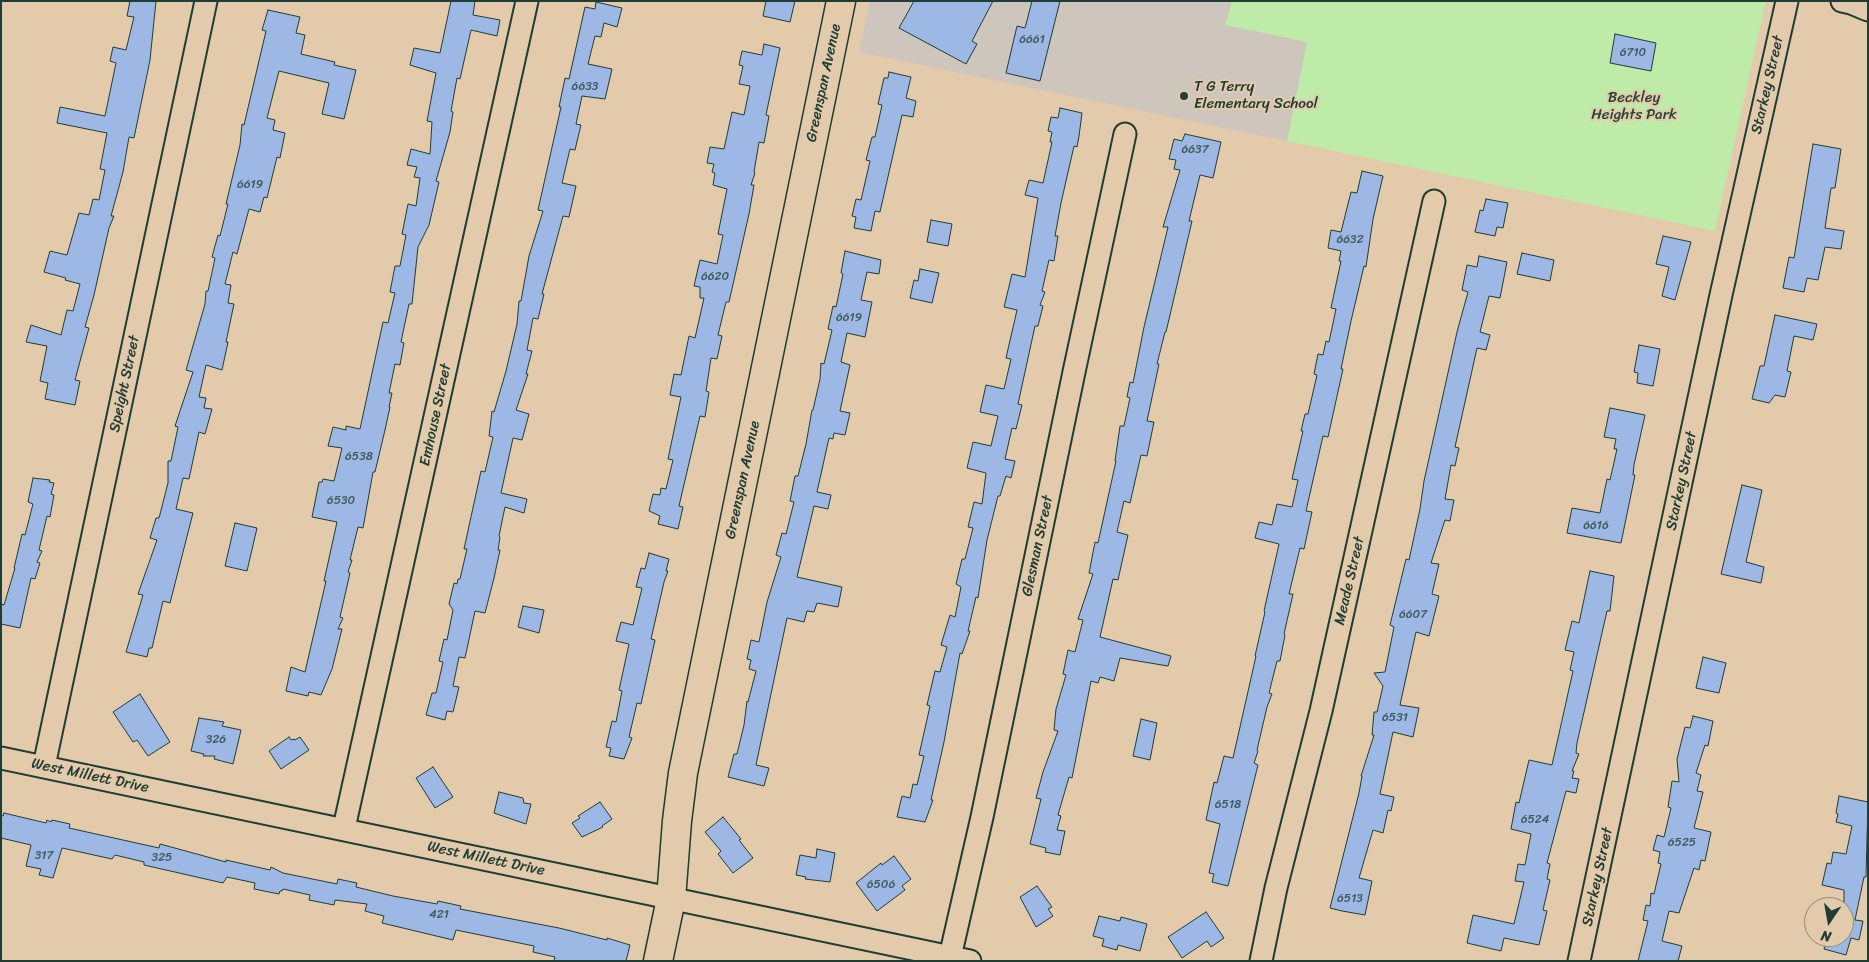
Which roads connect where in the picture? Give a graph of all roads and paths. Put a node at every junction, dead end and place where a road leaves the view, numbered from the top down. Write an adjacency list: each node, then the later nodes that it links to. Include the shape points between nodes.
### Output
1 (206, 1): 10 (street, Speight Street)
2 (527, 1): 11 (street, Emhouse Street)
3 (841, 1): 12 (street, Greenspan Avenue, via 683,773)
4 (1787, 1): 16 (street, Starkey Street)
5 (1842, 1): 6 (street)
6 (1868, 10)
7 (1125, 134): 13 (street, Glesman Street, via 982,817)
8 (1434, 201): 15 (street, Meade Street, via 1321,711)
9 (1, 758): 10 (street, West Millett Drive)
10 (44, 766): 11 (street, West Millett Drive)
11 (344, 828): 12 (street, West Millett Drive)
12 (670, 899): 13 (street, West Millett Drive); 14 (street, Greenspan Avenue)
13 (960, 959)
14 (658, 961)
15 (1261, 961)
16 (1579, 961)

